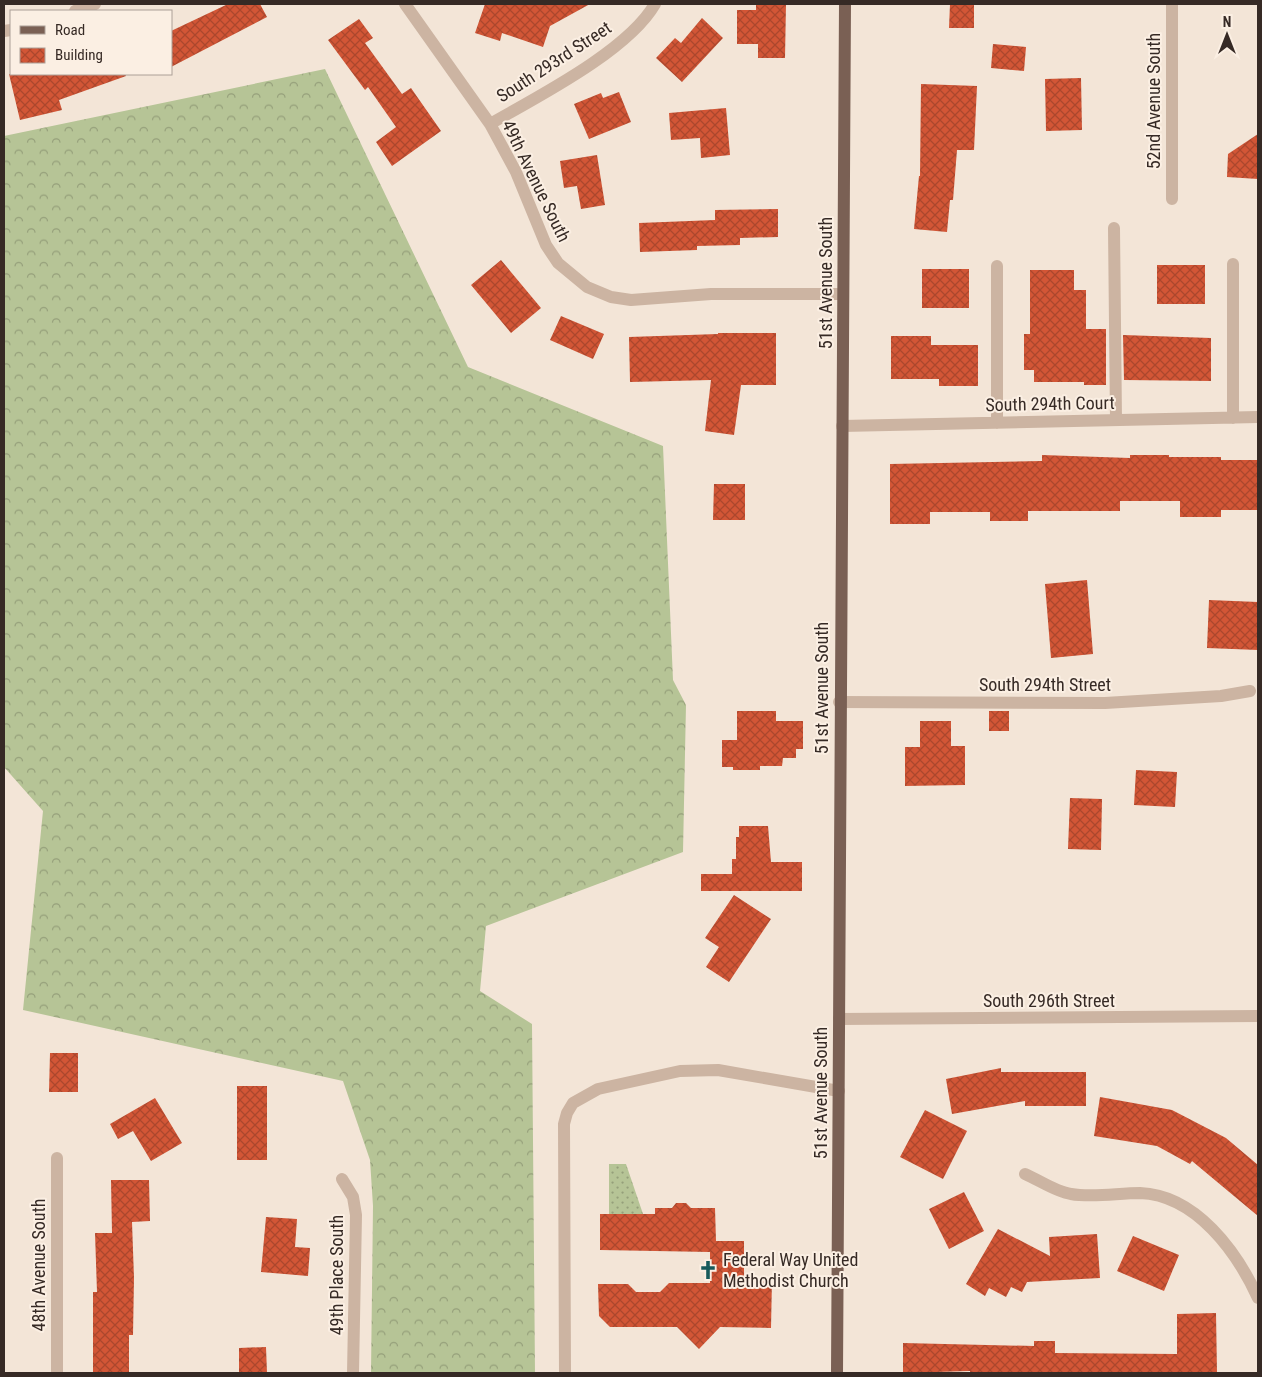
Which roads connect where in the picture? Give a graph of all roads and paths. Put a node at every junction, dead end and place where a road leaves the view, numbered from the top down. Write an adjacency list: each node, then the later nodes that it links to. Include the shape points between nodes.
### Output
1 (95, 4): 6 (street)
2 (405, 4): 7 (street, 49th Avenue South)
3 (655, 4): 7 (street, South 293rd Street, via 640,24 603,55)
4 (845, 4): 12 (main road, 51st Avenue South)
5 (1172, 4): 8 (street, 52nd Avenue South)
6 (78, 10)
7 (490, 124): 12 (street, 49th Avenue South, via 516,172 546,245 572,277 587,288 631,300 711,294)
8 (1172, 199)
9 (1114, 228): 15 (street)
10 (1233, 264): 14 (street)
11 (997, 266): 16 (street)
12 (843, 294): 17 (main road, 51st Avenue South)
13 (1258, 417): 14 (street, South 294th Court)
14 (1233, 418): 15 (street, South 294th Court)
15 (1116, 420): 16 (street, South 294th Court)
16 (997, 423): 17 (street, South 294th Court)
17 (842, 426): 19 (main road, 51st Avenue South)
18 (1250, 691): 19 (street, South 294th Street, via 1105,703)
19 (839, 702): 21 (main road, 51st Avenue South)
20 (1258, 1016): 21 (street, South 296th Street)
21 (839, 1019): 22 (main road, 51st Avenue South)
22 (839, 1091): 29 (street, via 701,1069 615,1084 573,1103 564,1124); 30 (main road, 51st Avenue South)
23 (57, 1158): 27 (street, 48th Avenue South)
24 (1025, 1174): 26 (street, via 1070,1194 1142,1193 1160,1196 1179,1205 1214,1231 1229,1248)
25 (342, 1179): 28 (street, 49th Place South, via 353,1197 356,1216)
26 (1258, 1298)
27 (57, 1373)
28 (353, 1373)
29 (565, 1373)
30 (837, 1373)

